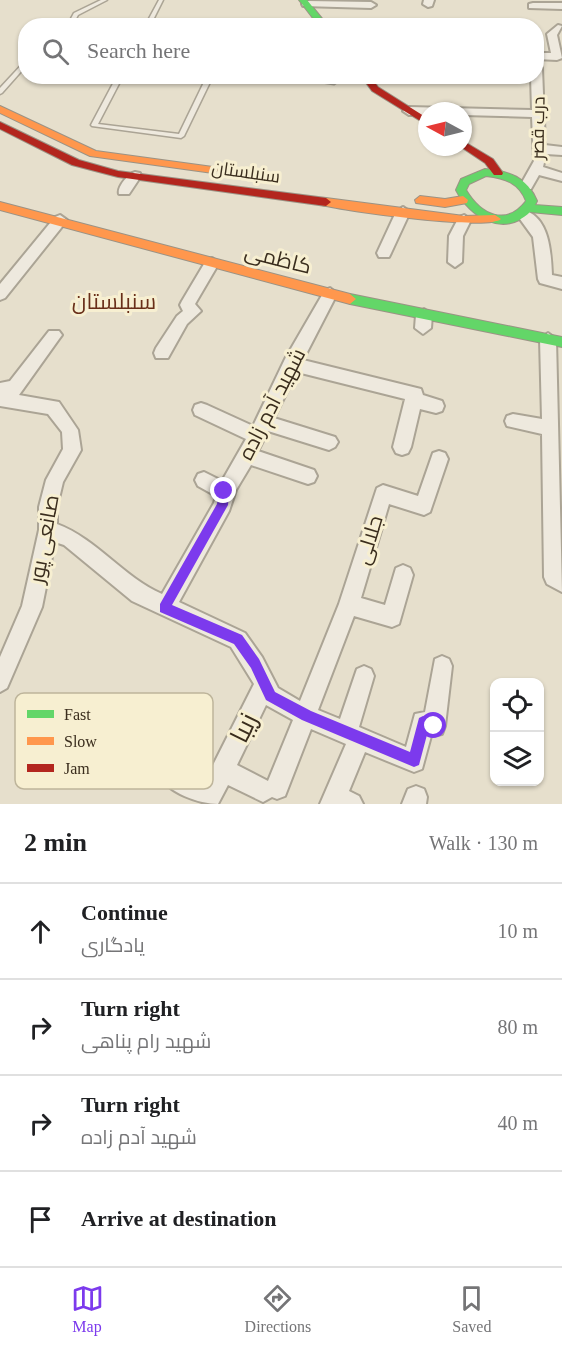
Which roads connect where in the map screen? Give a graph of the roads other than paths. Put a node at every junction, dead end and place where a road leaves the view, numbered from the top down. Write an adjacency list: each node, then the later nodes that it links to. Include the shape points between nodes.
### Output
1 (105, 0): 7 (lane)
2 (161, 0): 8 (lane)
3 (305, 2): 4 (street); 9 (street)
4 (371, 5)
5 (534, 6): 6 (street)
6 (562, 6)
7 (74, 18)
8 (151, 18)
9 (318, 18)
10 (558, 27): 11 (street, via 552,34 557,57)
11 (544, 56)
12 (18, 71): 17 (lane)
13 (116, 84): 14 (lane, via 94,125 181,136)
14 (206, 84)
15 (372, 84): 19 (street)
16 (538, 84): 22 (street, درب قصر)
17 (0, 92)
18 (0, 109): 29 (street, سنبلستان, via 94,154)
19 (409, 111): 20 (street); 23 (street)
20 (418, 111)
21 (472, 111): 22 (street)
22 (540, 114): 25 (street, درب قصر)
23 (418, 116)
24 (0, 125): 31 (street, سنبلستان, via 76,163)
25 (540, 149): 27 (street); 28 (street, درب قصر)
26 (472, 150): 30 (street, via 489,160)
27 (562, 150)
28 (537, 170): 32 (street); 33 (street, درب قصر)
29 (226, 172)
30 (498, 172): 33 (street); 36 (street, via 484,172 465,182 461,190)
31 (135, 176): 34 (street); 39 (street, سنبلستان)
32 (562, 177)
33 (526, 186): 40 (street, via 532,201)
34 (124, 191)
35 (390, 196): 36 (street, via 445,203)
36 (463, 200): 41 (street, via 476,212)
37 (0, 206): 42 (street, کاظمی)
38 (562, 211): 40 (street)
39 (403, 212): 43 (street, سنبلستان); 44 (street)
40 (527, 212): 41 (street, via 516,219); 47 (street, via 543,239 545,279)
41 (495, 219): 43 (street, سنبلستان)
42 (60, 220): 46 (street, کاظمی); 48 (street)
43 (464, 220): 45 (street, via 456,236)
44 (384, 253)
45 (455, 262)
46 (212, 263): 49 (street, کاظمی); 52 (street, via 187,305 193,311 182,320)
47 (562, 283)
48 (0, 294)
49 (330, 294): 51 (street, کاظمی, via 423,321); 53 (street, شهید آدم زاده)
50 (54, 335): 54 (street)
51 (555, 341): 56 (street)
52 (162, 353)
53 (291, 364): 55 (street, via 415,394); 61 (street, شهید آدم زاده)
54 (5, 397): 70 (street, صانعی پور, via 53,407 70,430 72,450 55,480 48,507)
55 (413, 400): 57 (street); 63 (street)
56 (555, 401): 60 (street)
57 (436, 406)
58 (201, 410): 61 (street)
59 (513, 421): 60 (street)
60 (550, 428): 69 (street)
61 (260, 429): 62 (street); 64 (street, شهید آدم زاده)
62 (329, 442)
63 (402, 447)
64 (247, 456): 66 (street); 68 (street, شهید آدم زاده)
65 (440, 459): 73 (street, جلالی, via 424,506 383,495)
66 (308, 476)
67 (204, 480): 68 (street)
68 (224, 491): 74 (street, شهید آدم زاده, via 223,505)
69 (557, 514): 72 (street, via 554,577)
70 (48, 530): 74 (street, via 70,538 139,594); 75 (street, صانعی پور, via 32,607)
71 (403, 575): 73 (street, جلالی, via 392,617)
72 (562, 582)
73 (349, 604): 80 (street, جلالی)
74 (165, 608): 79 (street, via 238,640)
75 (8, 642): 78 (street, صانعی پور)
76 (442, 666): 81 (street, via 434,726 423,722 414,761)
77 (364, 676): 81 (street)
78 (0, 681)
79 (265, 684): 80 (street, via 270,696); 82 (street, زیبا)
80 (306, 716): 81 (street); 82 (street, جلالی, via 270,790)
81 (352, 736): 84 (street)
82 (223, 770): 83 (street, زیبا, via 210,796)
83 (197, 789)
84 (339, 801)

